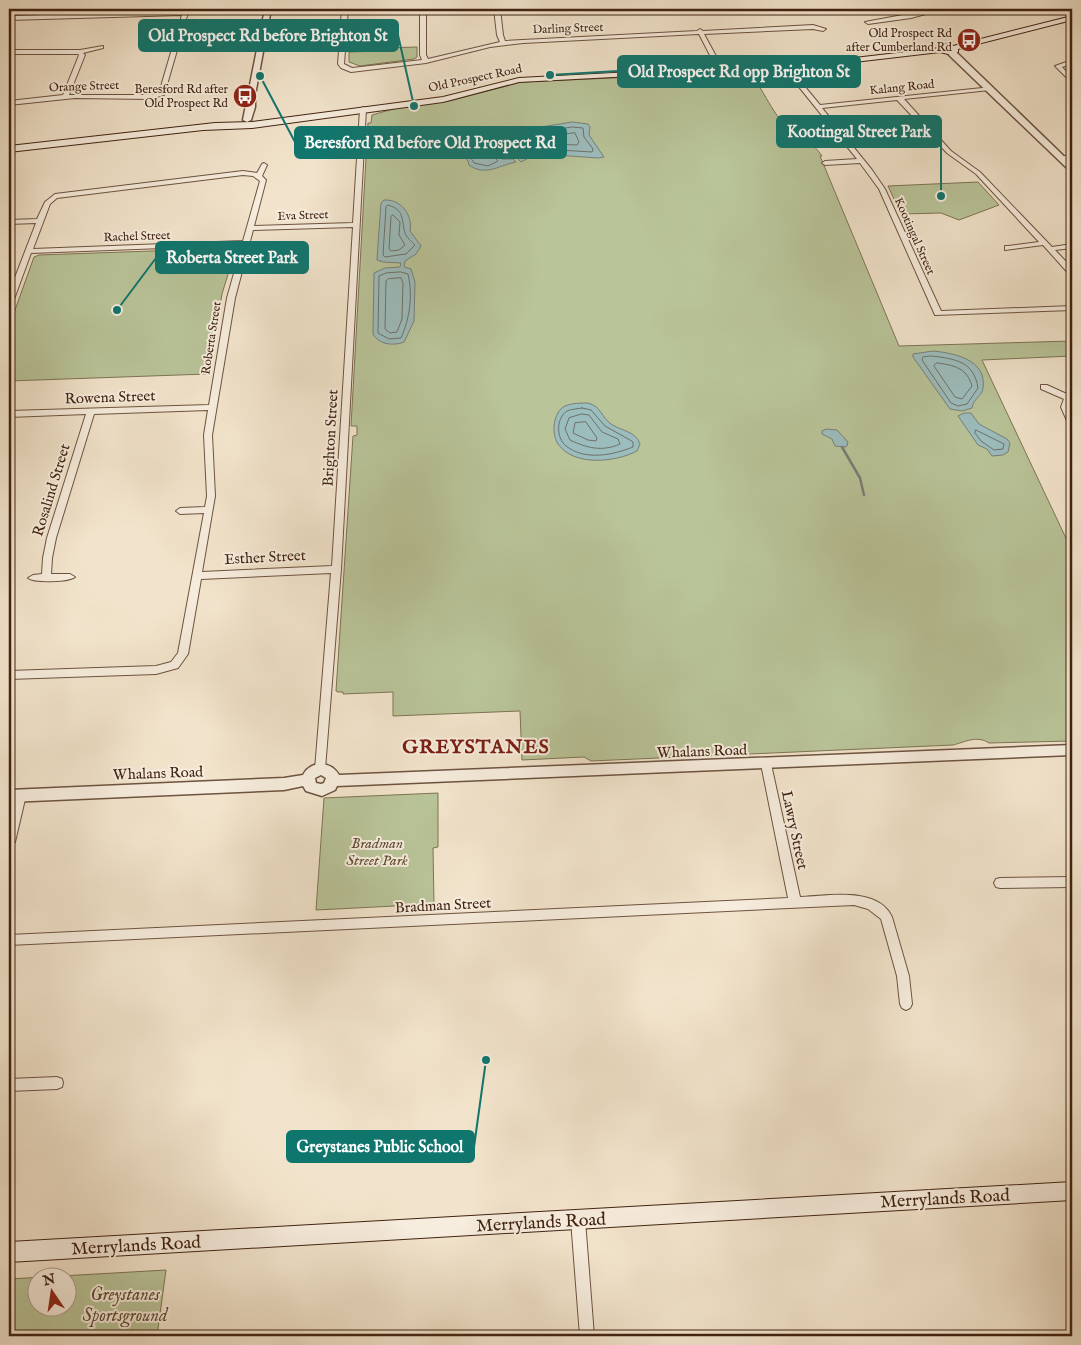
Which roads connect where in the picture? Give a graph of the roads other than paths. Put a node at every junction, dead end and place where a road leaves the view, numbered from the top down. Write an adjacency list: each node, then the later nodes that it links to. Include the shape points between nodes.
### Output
1 (268, 9): 32 (street, via 251,95)
2 (345, 9): 22 (street, via 341,64)
3 (422, 9): 19 (street)
4 (497, 9): 14 (street)
5 (906, 9): 8 (street)
6 (940, 9): 8 (street)
7 (185, 11): 9 (street); 27 (street, Orange Street, via 164,92 160,96)
8 (910, 16): 11 (street)
9 (9, 18)
10 (1072, 18): 16 (main road)
11 (868, 22)
12 (823, 29): 13 (street, Darling Street)
13 (700, 31): 14 (street, Darling Street); 23 (street)
14 (503, 43): 19 (street, Darling Street)
15 (101, 47): 18 (street)
16 (953, 50): 21 (main road, Old Prospect Road); 26 (street)
17 (9, 52): 18 (street)
18 (80, 52): 27 (street, via 82,55)
19 (426, 61): 22 (street, Darling Street)
20 (1072, 62): 25 (street, via 1058,66)
21 (785, 66): 23 (main road, Old Prospect Road); 30 (street, Kootingal Street)
22 (346, 69): 24 (street)
23 (720, 69): 31 (main road, Old Prospect Road, via 524,79 443,99)
24 (338, 75)
25 (1072, 81)
26 (990, 88): 28 (street, Kalang Road); 35 (street)
27 (66, 96): 29 (street, Orange Street)
28 (899, 98): 30 (street, Kalang Road); 46 (street, via 949,152 978,173)
29 (9, 103)
30 (817, 107): 36 (street, Kootingal Street)
31 (363, 109): 32 (main road, Old Prospect Road); 43 (street, Brighton Street)
32 (251, 122): 33 (main road, Old Prospect Road)
33 (9, 149)
34 (1072, 156): 35 (street)
35 (1062, 158): 39 (street)
36 (861, 161): 37 (street); 53 (street, Kootingal Street, via 882,189 938,313)
37 (825, 163)
38 (264, 165): 40 (street, Roberta Street)
39 (1072, 168)
40 (259, 176): 42 (street, via 243,174 62,194 51,197); 44 (street, Roberta Street, via 264,183)
41 (9, 222): 42 (street)
42 (39, 222): 50 (street)
43 (356, 225): 44 (street, Eva Street); 62 (street, Brighton Street)
44 (251, 228): 45 (street, Roberta Street)
45 (247, 243): 50 (street, Rachel Street); 56 (street, Roberta Street, via 231,298)
46 (1044, 243): 48 (street); 49 (street)
47 (1072, 246): 49 (street)
48 (1008, 248)
49 (1050, 249): 51 (street)
50 (28, 251): 52 (street)
51 (1072, 272)
52 (9, 299)
53 (1072, 308)
54 (1044, 387): 55 (street)
55 (1071, 397): 59 (street, via 1065,407)
56 (213, 407): 57 (street, Rowena Street); 60 (street, Roberta Street, via 208,435 211,492)
57 (91, 411): 58 (street, Rowena Street); 66 (street, Rosalind Street, via 46,557)
58 (9, 414)
59 (1072, 423)
60 (208, 510): 61 (street); 63 (street, Roberta Street)
61 (180, 511)
62 (336, 569): 63 (street, Esther Street); 70 (street, Brighton Street)
63 (196, 576): 67 (street, Roberta Street, via 185,649 174,665 156,670)
64 (70, 577): 66 (street)
65 (33, 578): 66 (street)
66 (47, 578)
67 (9, 675)
68 (1072, 750): 69 (street, Whalans Road)
69 (766, 764): 72 (street, Whalans Road); 77 (street, Lawry Street)
70 (320, 769): 71 (street, via 312,772); 72 (street, via 331,773)
71 (308, 780): 72 (street, via 311,788 318,790); 73 (street, Whalans Road, via 284,784)
72 (333, 781)
73 (15, 795): 74 (street)
74 (9, 842)
75 (1072, 882): 76 (street)
76 (1000, 884)
77 (795, 902): 78 (street, Bradman Street); 79 (street, Bradman Street, via 854,900 880,905 888,921 903,976)
78 (9, 940)
79 (906, 1004)
80 (57, 1083): 81 (street)
81 (9, 1085)
82 (1072, 1191): 83 (main road, Merrylands Road)
83 (578, 1220): 84 (main road, Merrylands Road); 85 (street)
84 (9, 1252)
85 (587, 1336)

